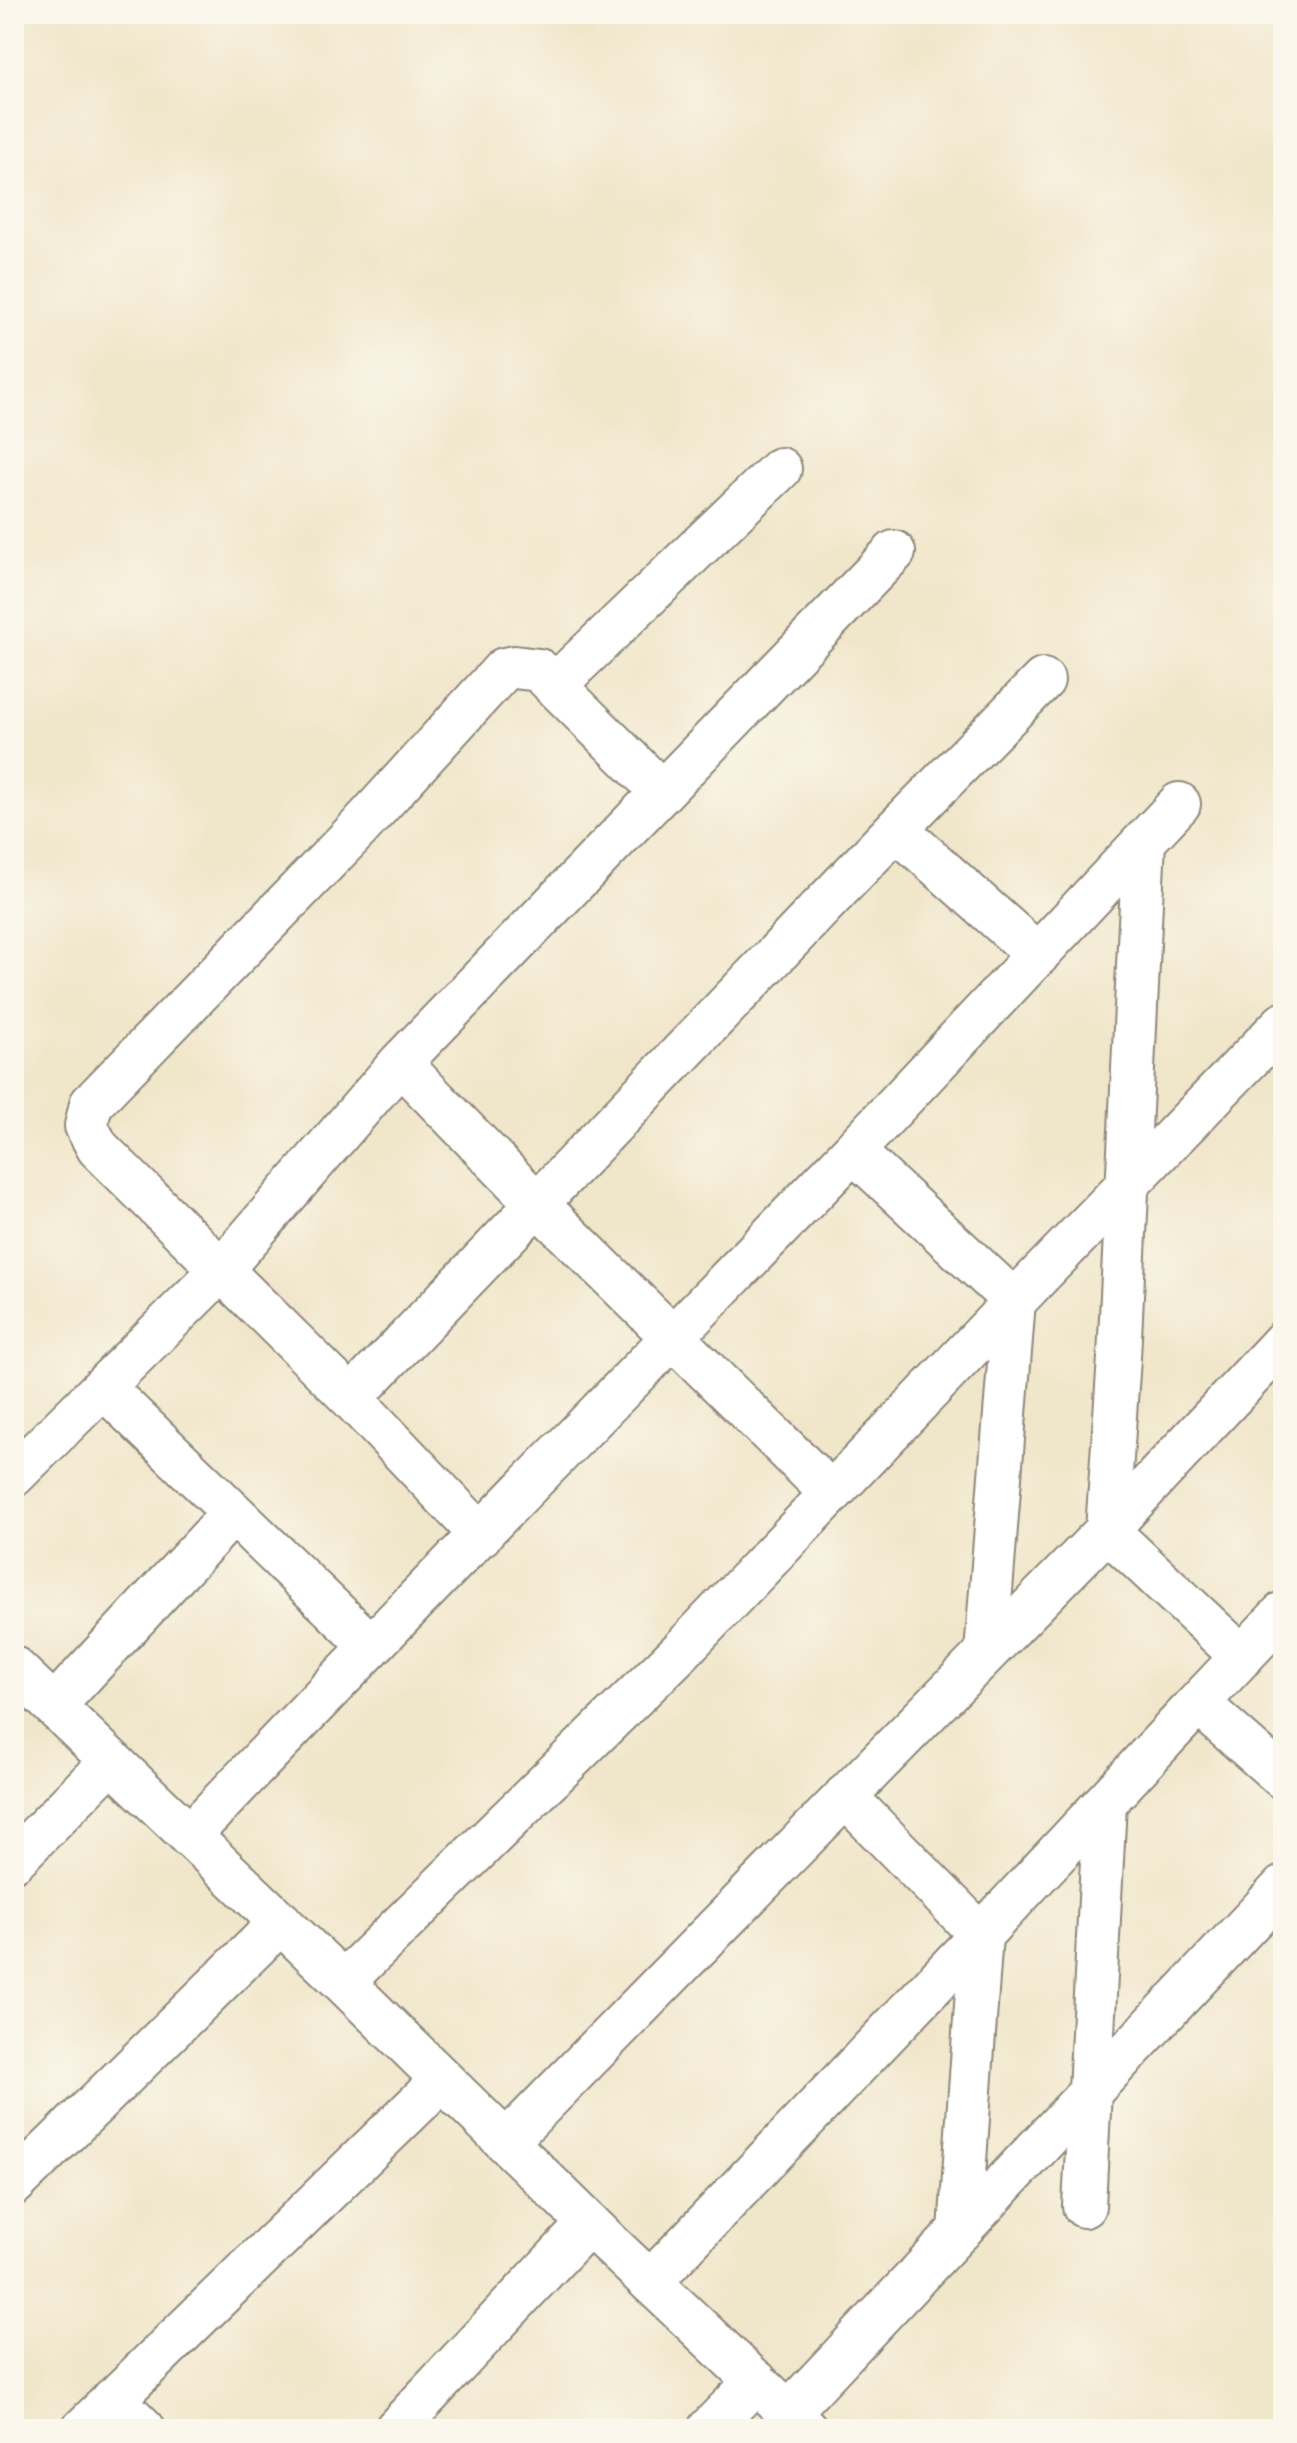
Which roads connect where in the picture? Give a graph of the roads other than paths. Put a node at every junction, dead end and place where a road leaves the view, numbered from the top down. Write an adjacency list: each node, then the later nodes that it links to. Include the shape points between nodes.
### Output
1 (780, 469): 4 (street)
2 (894, 552): 5 (street)
3 (1043, 680): 7 (street)
4 (554, 686): 5 (street); 15 (street, via 539,670 504,669 358,829 91,1104 86,1126 98,1148)
5 (662, 792): 11 (street)
6 (1179, 804): 8 (street)
7 (896, 829): 9 (street); 14 (street)
8 (1144, 841): 9 (street); 13 (street)
9 (1038, 955): 12 (street)
10 (1283, 1024): 13 (street)
11 (400, 1063): 14 (street); 15 (street)
12 (853, 1151): 16 (street); 17 (street)
13 (1128, 1183): 16 (street); 24 (street)
14 (537, 1204): 17 (street); 20 (street)
15 (222, 1269): 19 (street); 20 (street)
16 (1014, 1301): 22 (street); 28 (street)
17 (673, 1338): 22 (street); 25 (street)
18 (1283, 1342): 24 (street)
19 (103, 1387): 21 (street); 23 (street)
20 (351, 1398): 25 (street)
21 (14, 1475)
22 (831, 1493): 42 (street, via 681,1651)
23 (233, 1513): 27 (street); 32 (street)
24 (1107, 1530): 28 (street); 29 (street)
25 (481, 1535): 27 (street)
26 (1283, 1613): 29 (street)
27 (371, 1646): 37 (street)
28 (986, 1653): 35 (street)
29 (1242, 1657): 31 (street)
30 (14, 1668): 32 (street)
31 (1198, 1703): 34 (street); 36 (street)
32 (54, 1706): 33 (street)
33 (111, 1761): 37 (street); 38 (street)
34 (1283, 1778)
35 (845, 1796): 41 (street); 45 (street)
36 (1105, 1803): 41 (street); 44 (street)
37 (189, 1836): 40 (street)
38 (14, 1860)
39 (1283, 1887): 44 (street)
40 (281, 1922): 42 (street); 46 (street)
41 (981, 1935): 49 (street); 50 (street)
42 (343, 1982): 43 (street)
43 (442, 2080): 45 (street); 52 (street)
44 (1092, 2090): 47 (street); 49 (street)
45 (506, 2142): 48 (street)
46 (14, 2184)
47 (1084, 2206)
48 (589, 2223): 50 (street); 56 (street)
49 (960, 2231): 53 (street)
50 (650, 2282): 51 (street)
51 (756, 2381): 53 (street); 57 (street)
52 (113, 2399): 54 (street); 55 (street)
53 (798, 2421)
54 (83, 2429)
55 (144, 2429)
56 (396, 2429)
57 (709, 2429)

